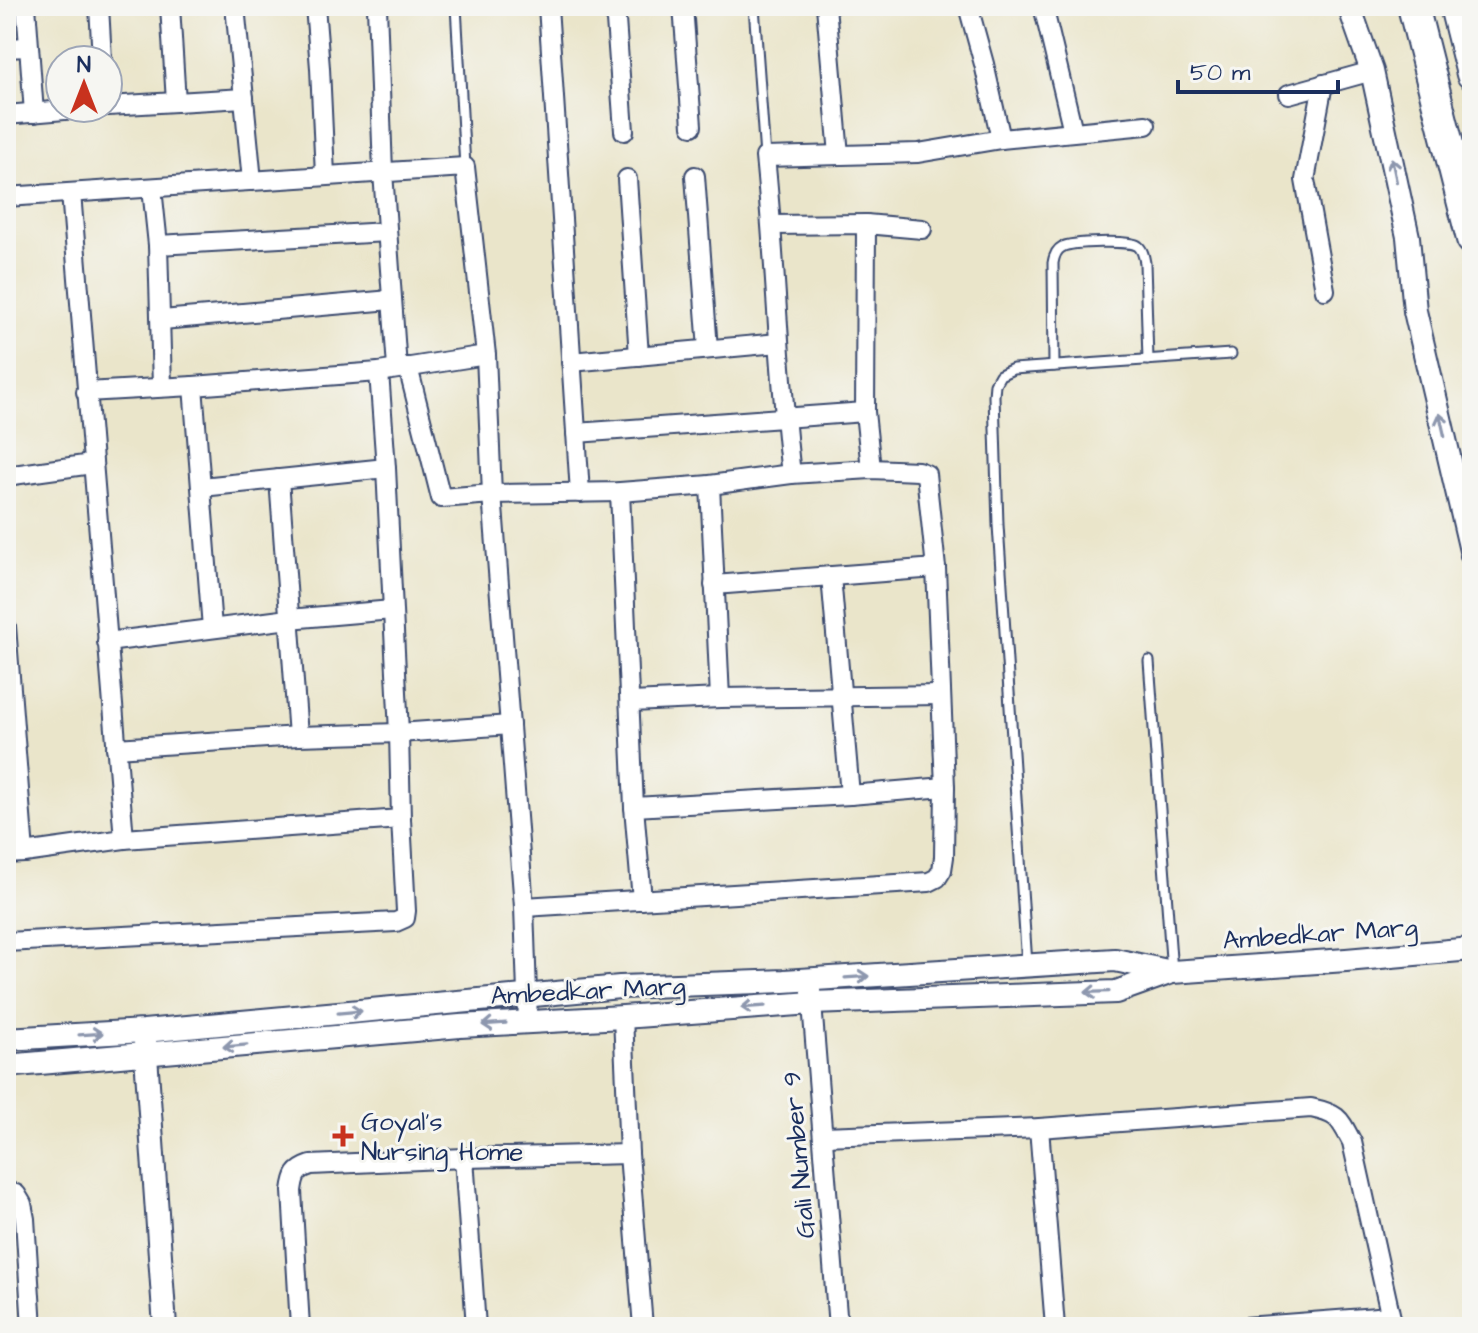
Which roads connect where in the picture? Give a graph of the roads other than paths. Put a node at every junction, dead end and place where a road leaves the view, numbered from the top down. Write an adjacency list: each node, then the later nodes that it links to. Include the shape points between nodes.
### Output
1 (26, 6): 19 (street)
2 (99, 6): 18 (street)
3 (170, 6): 26 (street)
4 (235, 6): 25 (street)
5 (315, 6): 40 (street)
6 (377, 6): 39 (street)
7 (456, 6): 38 (lane)
8 (548, 6): 62 (street)
9 (615, 6): 33 (street)
10 (683, 6): 32 (street)
11 (754, 6): 37 (lane)
12 (826, 6): 36 (street)
13 (968, 6): 35 (street)
14 (1043, 6): 34 (street)
15 (1349, 6): 21 (street)
16 (1413, 6): 51 (highway)
17 (1455, 6): 22 (highway)
18 (101, 44)
19 (28, 47): 20 (street); 29 (street)
20 (6, 48)
21 (1372, 71): 23 (street); 82 (street, one-way to 21, via 1415,311 1408,237)
22 (1472, 74)
23 (1323, 84): 24 (street); 53 (street, via 1305,180)
24 (1289, 94)
25 (244, 98): 26 (street); 43 (street)
26 (176, 102): 27 (street)
27 (124, 105)
28 (44, 112): 29 (street)
29 (34, 113): 30 (street)
30 (6, 115)
31 (1146, 125): 34 (street)
32 (692, 126)
33 (624, 131)
34 (1073, 131): 35 (street)
35 (1001, 139): 36 (street, via 918,153)
36 (839, 155): 37 (street)
37 (765, 157): 48 (street)
38 (465, 167): 39 (street); 59 (street)
39 (383, 172): 40 (street); 50 (street)
40 (325, 175): 43 (street)
41 (695, 176): 57 (street)
42 (627, 179): 60 (street)
43 (252, 181): 44 (street)
44 (152, 188): 45 (street); 52 (street)
45 (71, 193): 46 (street); 67 (street)
46 (6, 197)
47 (866, 224): 48 (street); 49 (street); 68 (street)
48 (772, 225): 56 (street)
49 (922, 229)
50 (387, 232): 52 (street); 54 (street)
51 (1472, 239)
52 (158, 245): 55 (street)
53 (1325, 290)
54 (391, 300): 55 (street); 64 (street)
55 (162, 320): 66 (street)
56 (779, 343): 57 (street); 69 (street)
57 (708, 349): 60 (street)
58 (1231, 354): 61 (lane)
59 (486, 355): 64 (street); 81 (street)
60 (639, 356): 62 (street)
61 (1148, 360): 63 (lane); 63 (lane, via 1143,253 1128,242 1072,245 1061,247 1053,263)
62 (571, 362): 70 (street)
63 (1054, 366): 110 (lane, via 1000,375 994,396)
64 (394, 369): 65 (street); 72 (street); 81 (street, via 441,498)
65 (193, 386): 66 (street); 78 (street)
66 (162, 387): 67 (street)
67 (86, 392): 71 (street)
68 (865, 412): 69 (street); 73 (street)
69 (784, 419): 70 (street); 74 (street)
70 (576, 433): 80 (street)
71 (92, 464): 75 (street); 90 (street)
72 (386, 468): 76 (street); 86 (street)
73 (871, 469): 74 (street); 83 (street, via 926,474)
74 (791, 474): 77 (street)
75 (6, 476)
76 (279, 479): 78 (street); 87 (street)
77 (710, 485): 79 (street); 85 (street)
78 (202, 487): 89 (street)
79 (620, 492): 80 (street); 95 (street)
80 (580, 493): 81 (street)
81 (492, 494): 96 (street)
82 (1472, 555)
83 (936, 568): 84 (street); 92 (street)
84 (831, 576): 85 (street); 93 (street)
85 (714, 585): 94 (street)
86 (392, 610): 87 (street); 97 (street)
87 (289, 619): 89 (street); 98 (street)
88 (6, 626): 105 (street)
89 (212, 628): 90 (street)
90 (107, 642): 99 (street)
91 (1149, 661): 111 (lane)
92 (941, 695): 93 (street); 100 (street)
93 (841, 697): 94 (street); 101 (street)
94 (720, 698): 95 (street)
95 (631, 702): 102 (street)
96 (510, 725): 97 (street); 107 (street)
97 (399, 733): 98 (street); 103 (street)
98 (298, 736): 99 (street)
99 (116, 748): 104 (street)
100 (945, 787): 101 (street); 106 (street, via 942,870 929,882)
101 (850, 795): 102 (street)
102 (634, 807): 106 (street)
103 (401, 819): 104 (street); 108 (street, via 406,911 401,921)
104 (124, 839): 105 (street)
105 (15, 854)
106 (642, 900): 107 (street)
107 (524, 907): 113 (street)
108 (6, 942)
109 (1472, 949): 111 (street, Ambedkar Marg)
110 (1027, 965): 111 (street, Ambedkar Marg, via 1115,960); 112 (street, Ambedkar Marg, one-way to 110)
111 (1172, 972): 114 (street, Ambedkar Marg, one-way to 114, via 1116,992)
112 (810, 980): 113 (street, Ambedkar Marg); 114 (street, Gali Number 9)
113 (528, 995): 116 (street); 117 (street, Ambedkar Marg, one-way to 113)
114 (812, 1003): 115 (street, Ambedkar Marg, one-way to 115); 122 (street, Gali Number 9)
115 (623, 1017): 116 (street, Ambedkar Marg); 123 (street)
116 (528, 1022): 119 (street, Ambedkar Marg, one-way to 119)
117 (144, 1031): 118 (street, Ambedkar Marg, one-way to 117); 119 (street)
118 (6, 1039)
119 (146, 1055): 120 (street, Ambedkar Marg); 128 (street)
120 (6, 1066)
121 (1039, 1128): 122 (street); 126 (street, via 1311,1108 1331,1112 1352,1142); 133 (street)
122 (823, 1136): 132 (street, Gali Number 9)
123 (629, 1154): 124 (street); 131 (street)
124 (464, 1158): 129 (street, via 299,1169 292,1191); 130 (street)
125 (6, 1191): 127 (street, via 16,1194 25,1219)
126 (1392, 1321): 134 (street)
127 (32, 1327)
128 (165, 1327)
129 (300, 1327)
130 (476, 1327)
131 (643, 1327)
132 (838, 1327)
133 (1055, 1327)
134 (1245, 1327)

